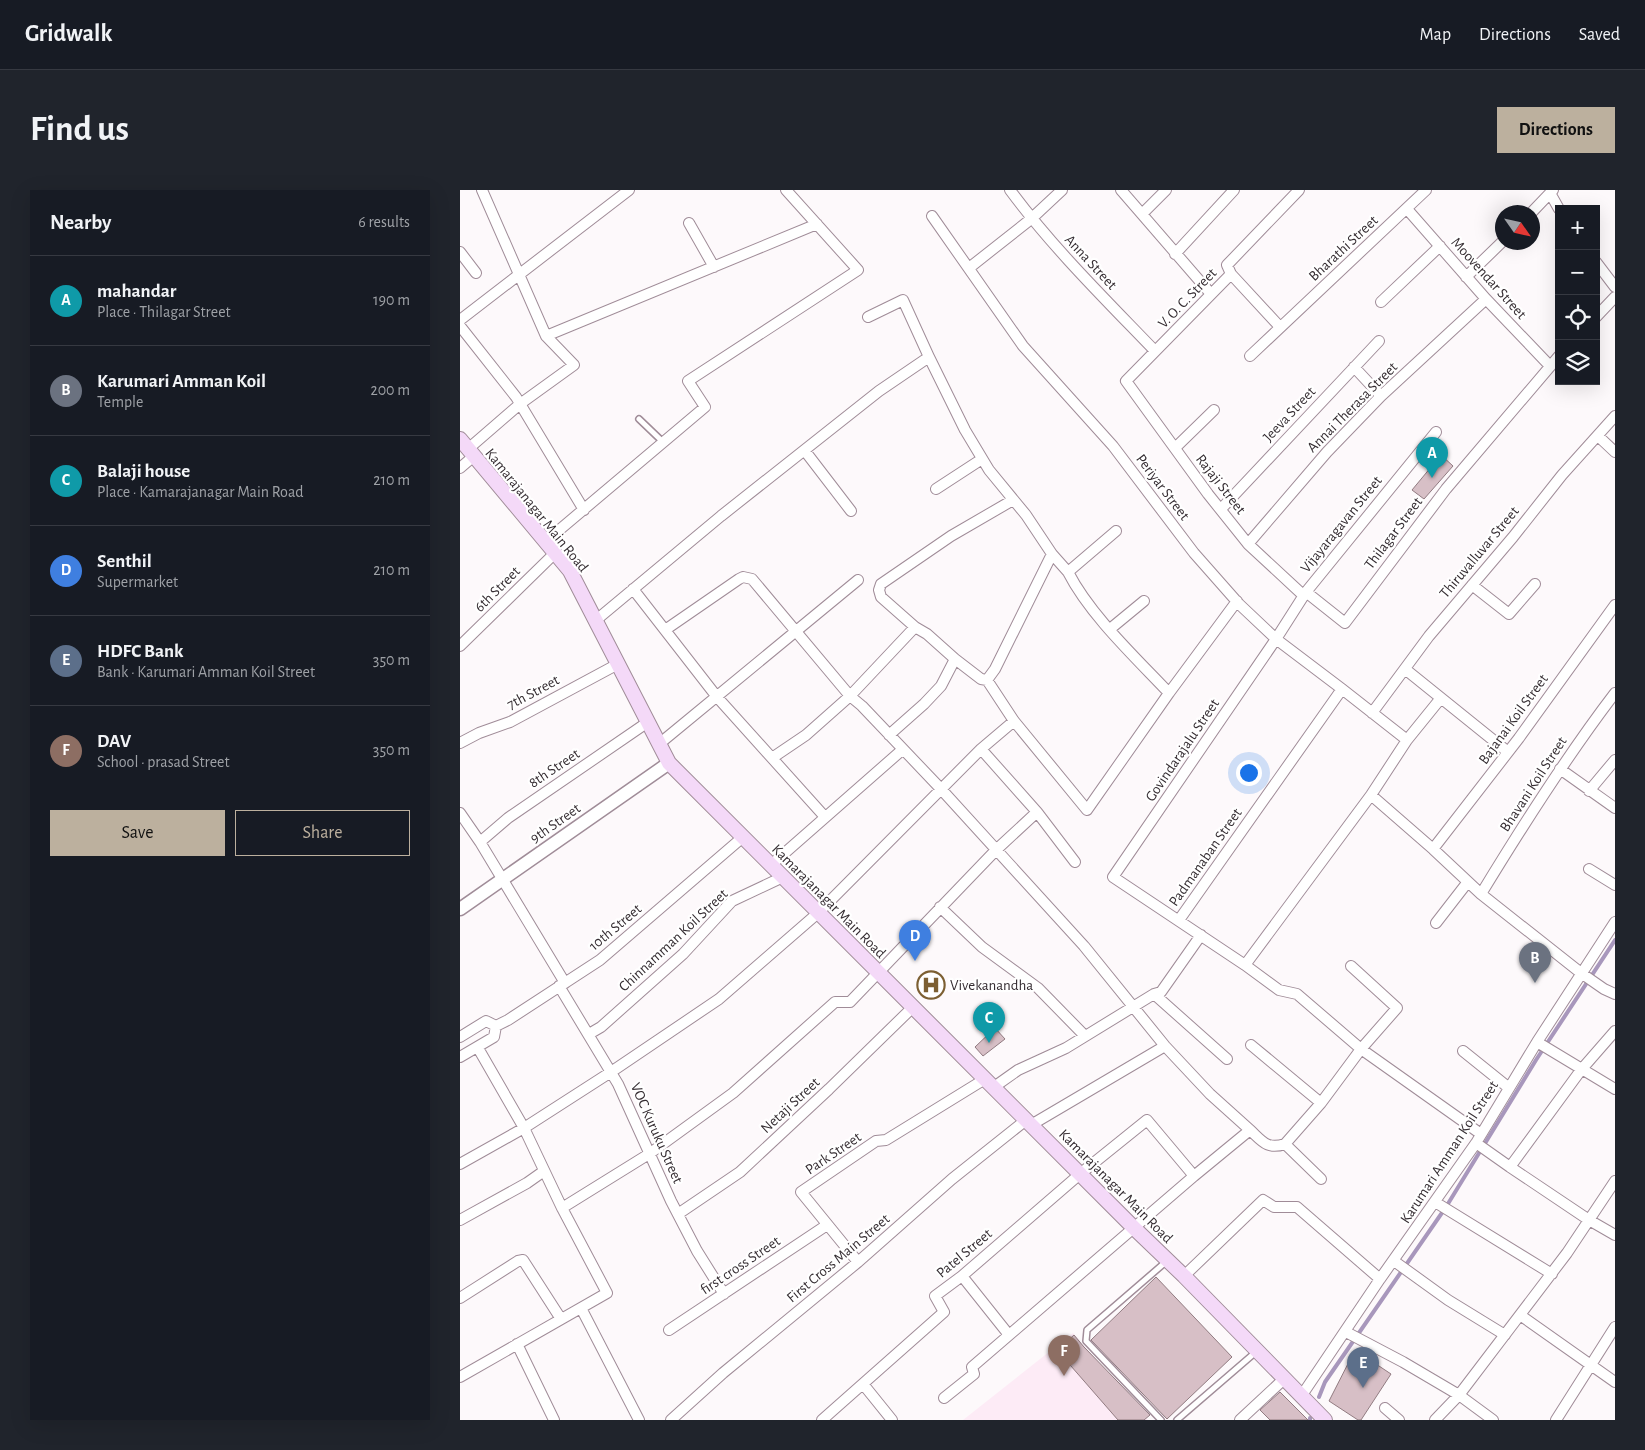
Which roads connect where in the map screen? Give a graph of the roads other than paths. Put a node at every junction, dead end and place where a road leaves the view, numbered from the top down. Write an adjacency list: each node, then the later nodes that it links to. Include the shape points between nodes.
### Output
1 (629, 190): 29 (street)
2 (786, 190): 19 (street)
3 (1010, 190): 17 (street, Anna Street)
4 (1062, 190): 17 (street)
5 (1121, 190): 15 (street)
6 (1166, 190): 15 (street)
7 (1234, 190): 23 (street)
8 (1299, 190): 28 (street, V. O. C. Street, via 1227,265)
9 (1426, 190): 14 (street, Bharathi Street)
10 (485, 191): 29 (street)
11 (1551, 192): 12 (street); 13 (street)
12 (1539, 205)
13 (1557, 205)
14 (1406, 209): 20 (street, Moovendar Street); 40 (street, Bharathi Street)
15 (1142, 214): 23 (street)
16 (932, 216): 26 (street, Periyar Street)
17 (1031, 219): 26 (street); 43 (street, Anna Street)
18 (689, 223): 24 (street)
19 (817, 224): 24 (street); 57 (street, via 858,270 688,381 705,407)
20 (1440, 246): 30 (street, Moovendar Street); 35 (street)
21 (1495, 249): 30 (street)
22 (460, 252): 27 (street)
23 (1175, 254): 32 (street)
24 (714, 267): 41 (street)
25 (1600, 267): 31 (street)
26 (969, 268): 81 (street, Periyar Street, via 1023,346 1113,446 1194,553)
27 (476, 273)
28 (1231, 274): 32 (street, V. O. C. Street); 40 (street)
29 (518, 275): 38 (street); 41 (street)
30 (1466, 277): 34 (street, Moovendar Street)
31 (1615, 286)
32 (1211, 294): 43 (street, V. O. C. Street)
33 (1615, 297): 36 (street)
34 (1486, 299): 47 (street, Moovendar Street); 50 (street, Annai Therasa Street)
35 (1381, 302)
36 (1600, 313)
37 (868, 317): 45 (street, via 903,300)
38 (460, 320)
39 (460, 326): 51 (street)
40 (1280, 327): 44 (street, Bharathi Street)
41 (546, 336): 51 (street, via 574,365)
42 (1378, 341): 48 (street, Jeeva Street)
43 (1155, 351): 49 (street, V. O. C. Street)
44 (1250, 356)
45 (929, 357): 60 (street, via 879,391); 62 (street, via 964,430)
46 (1555, 360): 47 (street, Thilagar Street)
47 (1550, 366): 79 (street, Thilagar Street, via 1446,489 1345,623)
48 (1354, 367): 50 (street); 66 (street, Jeeva Street)
49 (1126, 381): 59 (street, Rajaji Street)
50 (1382, 396): 71 (street, Annai Therasa Street, via 1327,452)
51 (520, 404): 58 (street); 67 (street)
52 (1214, 410): 59 (street)
53 (1615, 416): 56 (street, Thiruvalluvar Street)
54 (639, 419): 57 (lane)
55 (1436, 432): 79 (street, Vijayaragavan Street)
56 (1598, 436): 61 (street); 76 (street, Thiruvalluvar Street)
57 (663, 442): 67 (street)
58 (467, 448): 63 (street); 70 (main road, Kamarajanagar Main Road)
59 (1175, 448): 66 (street, Rajaji Street)
60 (806, 451): 68 (street); 78 (street)
61 (1615, 452)
62 (982, 459): 64 (street); 65 (street)
63 (460, 468)
64 (936, 488)
65 (1014, 500): 73 (street); 84 (street, via 951,536 881,584 881,597)
66 (1221, 509): 71 (street, Rajaji Street)
67 (584, 510): 70 (street)
68 (851, 511)
69 (1116, 531): 74 (street)
70 (545, 542): 72 (main road, Kamarajanagar Main Road)
71 (1248, 544): 79 (street, Rajaji Street)
72 (555, 553): 83 (main road, Kamarajanagar Main Road, via 570,571); 89 (street, 6th Street)
73 (1052, 554): 74 (street); 93 (street, via 995,669)
74 (1068, 572): 85 (street, via 1077,590)
75 (858, 580): 87 (street)
76 (1472, 584): 77 (street, via 1509,614); 92 (street, Thiruvalluvar Street)
77 (1535, 584)
78 (633, 589): 83 (street); 86 (street)
79 (1304, 594): 88 (street, Vijayaragavan Street)
80 (1144, 601): 85 (street)
81 (1237, 601): 88 (street, Periyar Street); 96 (street)
82 (1615, 605): 109 (street, Bajanai Koil Street)
83 (595, 621): 91 (main road, Kamarajanagar Main Road)
84 (915, 627): 90 (street); 97 (street)
85 (1110, 629): 96 (street)
86 (665, 630): 87 (street, via 743,577 752,579); 98 (street)
87 (795, 632): 97 (street); 98 (street)
88 (1276, 640): 94 (street, Periyar Street); 136 (street, Govindarajalu Street, via 1113,877)
89 (460, 646)
90 (954, 659): 93 (street); 103 (street, via 941,686)
91 (618, 664): 102 (main road, Kamarajanagar Main Road); 105 (street, 7th Street, via 510,722)
92 (1405, 669): 99 (street); 100 (street, Thiruvalluvar Street)
93 (986, 680): 101 (street)
94 (1342, 689): 100 (street, Periyar Street); 136 (street, Padmanaban Street)
95 (1615, 692): 113 (street, Bhavani Koil Street)
96 (1169, 693): 101 (street, via 1087,810)
97 (850, 696): 103 (street); 110 (street, via 806,735)
98 (716, 697): 106 (street); 110 (street)
99 (1441, 698): 104 (street); 109 (street)
100 (1372, 713): 104 (street, Periyar Street)
101 (1014, 721): 107 (street)
102 (648, 722): 106 (main road, Kamarajanagar Main Road); 122 (street, 8th Street, via 508,818)
103 (889, 735): 108 (street)
104 (1407, 740): 116 (street)
105 (460, 744)
106 (659, 744): 112 (main road, Kamarajanagar Main Road)
107 (981, 749): 114 (street); 118 (street)
108 (902, 750): 114 (street); 120 (street)
109 (1508, 752): 123 (street, Bajanai Koil Street)
110 (772, 758): 120 (street)
111 (1615, 760): 115 (street)
112 (669, 763): 121 (main road, Kamarajanagar Main Road); 129 (street, 9th Street)
113 (1560, 769): 115 (street); 132 (street, Bhavani Koil Street)
114 (941, 789): 124 (street); 135 (street)
115 (1589, 791): 117 (street)
116 (1371, 795): 123 (street); 140 (street)
117 (1615, 808)
118 (1037, 812): 124 (street); 125 (street)
119 (460, 813): 122 (street, VOC Kuruku Street)
120 (825, 817): 126 (street)
121 (743, 837): 126 (main road, Kamarajanagar Main Road); 144 (street, 10th Street, via 600,960)
122 (480, 842): 129 (street, VOC Kuruku Street)
123 (1433, 849): 130 (street)
124 (996, 850): 133 (street); 148 (street, via 1084,946)
125 (1074, 862)
126 (771, 865): 128 (main road, Kamarajanagar Main Road)
127 (1589, 869): 131 (street)
128 (783, 877): 135 (main road, Kamarajanagar Main Road); 151 (street, Chinnamman Koil Street, via 732,901 683,954)
129 (502, 880): 134 (street, 9th Street); 144 (street, VOC Kuruku Street)
130 (1468, 883): 132 (street); 138 (street)
131 (1615, 885)
132 (1480, 894): 143 (street)
133 (940, 908): 142 (street); 152 (street, via 982,948 1038,988)
134 (460, 909)
135 (818, 913): 142 (main road, Kamarajanagar Main Road); 163 (street, via 720,999)
136 (1179, 920): 139 (street)
137 (1615, 922): 143 (street, Karumari Amman Koil Street)
138 (1436, 923)
139 (1201, 935): 140 (street); 145 (street, via 1161,992)
140 (1245, 965): 158 (street, via 1279,990 1297,994)
141 (1351, 966): 158 (street, via 1398,1008)
142 (879, 973): 147 (main road, Kamarajanagar Main Road); 173 (street, via 850,1002 834,1002 733,1093)
143 (1584, 975): 146 (street); 154 (street, Karumari Amman Koil Street)
144 (562, 985): 149 (street, 10th Street); 151 (street, VOC Kuruku Street)
145 (1154, 994): 148 (street); 161 (street)
146 (1615, 994)
147 (913, 1007): 164 (main road, Kamarajanagar Main Road); 183 (street, Netaji Street, via 740,1172)
148 (1133, 1008): 152 (street); 156 (street)
149 (496, 1026): 153 (street, 10th Street, via 486,1021); 157 (street, 10th Street, via 494,1037)
150 (1615, 1031): 162 (street)
151 (589, 1034): 163 (street, VOC Kuruku Street)
152 (1085, 1036): 164 (street)
153 (460, 1038)
154 (1540, 1043): 162 (street); 165 (street, Karumari Amman Koil Street)
155 (1251, 1045): 167 (street)
156 (1165, 1046): 168 (street, First Cross Main Street); 170 (street, via 1210,1094)
157 (478, 1048): 160 (street, 10th Street); 169 (street)
158 (1361, 1049): 167 (street); 171 (street)
159 (1464, 1051): 165 (street)
160 (460, 1057)
161 (1227, 1059)
162 (1577, 1067): 166 (street); 175 (street)
163 (611, 1072): 169 (street); 173 (street, VOC Kuruku Street)
164 (989, 1083): 168 (main road, Kamarajanagar Main Road); 186 (street, Park Street, via 886,1140 876,1142 801,1192)
165 (1509, 1088): 171 (street, Karumari Amman Koil Street)
166 (1615, 1089)
167 (1321, 1103): 172 (street)
168 (1028, 1122): 177 (main road, Kamarajanagar Main Road); 191 (street, First Cross Main Street, via 952,1179)
169 (524, 1128): 174 (street); 176 (street)
170 (1250, 1130): 172 (street, via 1271,1147); 178 (street)
171 (1478, 1139): 175 (street, via 1486,1150); 181 (street, Karumari Amman Koil Street)
172 (1285, 1144): 179 (street)
173 (649, 1154): 182 (street); 183 (street, VOC Kuruku Street)
174 (460, 1164)
175 (1510, 1166): 185 (street)
176 (544, 1171): 182 (street); 184 (street)
177 (1080, 1174): 178 (street, via 1147,1120); 187 (main road, Kamarajanagar Main Road); 193 (street, Patel Street)
178 (1194, 1176): 187 (street)
179 (1321, 1179)
180 (1615, 1181): 185 (street)
181 (1438, 1204): 190 (street, Karumari Amman Koil Street); 192 (street)
182 (562, 1208): 198 (street, via 607,1293)
183 (678, 1214): 196 (street, VOC Kuruku Street)
184 (460, 1220)
185 (1589, 1220): 188 (street); 192 (street)
186 (827, 1224): 191 (street, Park Street); 196 (street, first cross Street)
187 (1134, 1228): 189 (main road, Kamarajanagar Main Road); 204 (street)
188 (1615, 1235)
189 (1168, 1260): 194 (main road, Kamarajanagar Main Road); 222 (lane, via 1087,1330 1085,1336 1086,1341)
190 (1394, 1261): 195 (street, Karumari Amman Koil Street); 205 (street)
191 (858, 1262): 219 (street, First Cross Main Street)
192 (1552, 1274): 199 (street)
193 (962, 1276): 204 (street); 212 (street, Patel Street, via 935,1296 944,1312)
194 (1184, 1276): 195 (street, via 1263,1200 1274,1207 1297,1208); 207 (main road, Kamarajanagar Main Road)
195 (1380, 1279): 203 (street, Karumari Amman Koil Street)
196 (724, 1294): 202 (street, first cross Street)
197 (460, 1298): 200 (street, via 518,1260 523,1260)
198 (581, 1308): 200 (street); 218 (street)
199 (1520, 1315): 205 (street); 208 (street)
200 (561, 1319): 206 (street)
201 (1615, 1327): 208 (street)
202 (669, 1330)
203 (1346, 1332): 213 (street, Karumari Amman Koil Street); 214 (street)
204 (1009, 1335): 215 (street, via 972,1367 974,1374)
205 (1505, 1335): 214 (street)
206 (517, 1344): 209 (street); 217 (street)
207 (1258, 1350): 210 (main road, Kamarajanagar Main Road); 223 (lane)
208 (1591, 1365): 211 (street); 229 (street)
209 (460, 1377)
210 (1284, 1378): 213 (main road, Kamarajanagar Main Road); 224 (street)
211 (1615, 1382)
212 (863, 1384): 220 (street, Patel Street); 221 (street)
213 (1302, 1395): 225 (main road, Kamarajanagar Main Road)
214 (1459, 1395): 227 (street); 228 (street)
215 (944, 1398)
216 (1384, 1408): 226 (street)
217 (554, 1420)
218 (639, 1420)
219 (670, 1420)
220 (822, 1420)
221 (892, 1420)
222 (1161, 1420)
223 (1177, 1420)
224 (1240, 1420)
225 (1326, 1420)
226 (1399, 1420)
227 (1436, 1420)
228 (1493, 1420)
229 (1556, 1420)

